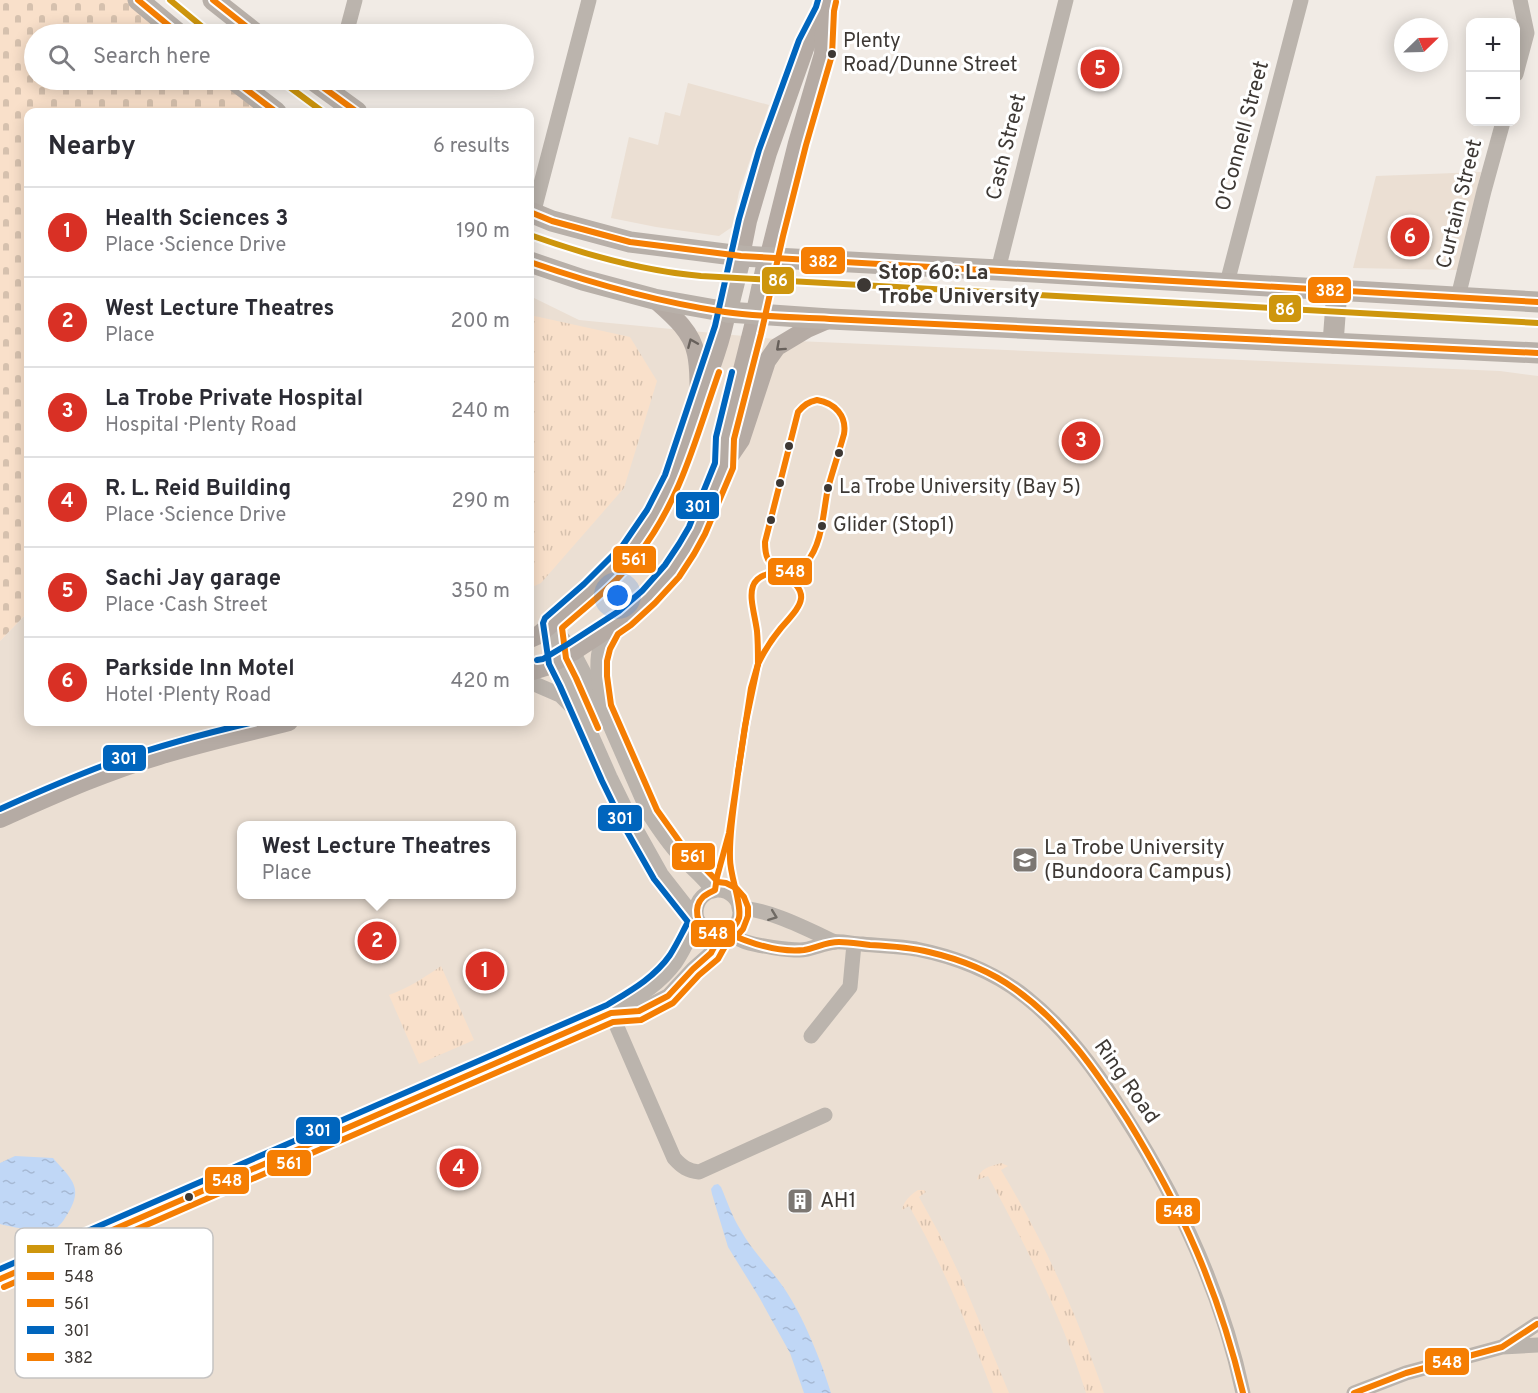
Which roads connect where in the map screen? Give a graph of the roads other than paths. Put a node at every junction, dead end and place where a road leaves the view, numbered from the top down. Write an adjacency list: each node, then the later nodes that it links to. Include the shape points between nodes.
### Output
1 (138, 0): 9 (highway)
2 (213, 0): 10 (highway)
3 (355, 0): 11 (street)
4 (589, 0): 22 (street)
5 (1066, 0): 28 (street, Cash Street)
6 (1301, 0): 29 (street, O'Connell Street)
7 (1520, 0): 12 (street)
8 (826, 5): 16 (main road, via 823,54); 19 (main road, via 807,43)
9 (167, 24)
10 (238, 24)
11 (349, 24)
12 (1532, 31): 13 (street)
13 (1516, 72)
14 (247, 90): 17 (highway)
15 (332, 90): 18 (highway)
16 (808, 107): 19 (main road); 21 (main road)
17 (271, 108)
18 (352, 108)
19 (779, 121): 23 (main road)
20 (1502, 126): 31 (street, Curtain Street)
21 (797, 143): 23 (main road, via 778,163 760,213); 26 (main road)
22 (534, 202)
23 (750, 212): 25 (main road)
24 (534, 214): 25 (highway, via 630,242)
25 (741, 256): 26 (highway); 34 (highway)
26 (768, 259): 28 (highway); 35 (highway)
27 (534, 263): 32 (highway)
28 (998, 270): 29 (highway)
29 (1227, 283): 30 (highway)
30 (1337, 290): 31 (highway); 37 (highway)
31 (1458, 297): 33 (highway)
32 (654, 299): 34 (highway); 39 (main road, one-way to 32, via 693,343 672,314)
33 (1538, 302)
34 (727, 312): 35 (highway); 39 (main road)
35 (756, 314): 36 (highway); 40 (main road, via 725,438)
36 (830, 319): 37 (highway); 40 (main road, one-way to 40, via 777,347 767,361 741,440)
37 (1333, 343): 38 (highway)
38 (1538, 353)
39 (699, 400): 41 (main road, via 673,478 655,515 611,572)
40 (724, 465): 42 (main road, via 697,531 672,571)
41 (552, 624): 43 (main road); 44 (street)
42 (611, 628): 44 (main road); 47 (street, via 598,660)
43 (534, 637)
44 (565, 656): 45 (main road); 47 (street); 48 (street)
45 (534, 671)
46 (534, 684): 48 (street, via 560,695)
47 (602, 707): 51 (street, via 652,819)
48 (585, 721): 53 (street, via 660,874)
49 (274, 726): 50 (main road, via 138,763)
50 (0, 819)
51 (713, 891): 52 (street, via 729,893); 53 (street, via 699,900)
52 (739, 908): 54 (street, via 735,925); 55 (street, Ring Road, one-way to 55, via 762,911)
53 (698, 919): 54 (street, via 706,930); 57 (street, via 675,963)
54 (723, 933): 55 (street, Ring Road, via 745,942 800,950); 58 (street, via 711,953)
55 (835, 942): 56 (street, Ring Road)
56 (854, 944): 60 (street, via 850,987); 69 (street, Ring Road, via 914,949 982,970 1027,998 1064,1032 1113,1096 1170,1192 1218,1304)
57 (658, 982): 58 (street); 59 (street)
58 (668, 996): 59 (street, via 639,1011)
59 (611, 1013): 61 (street, via 674,1158 690,1171 699,1172); 62 (street)
60 (811, 1036)
61 (825, 1115)
62 (117, 1228)
63 (15, 1272): 64 (street)
64 (0, 1279)
65 (1538, 1323): 66 (street); 68 (street)
66 (1538, 1339)
67 (1538, 1345): 68 (street)
68 (1502, 1347): 70 (street, via 1406,1373)
69 (1243, 1393)
70 (1354, 1393)

